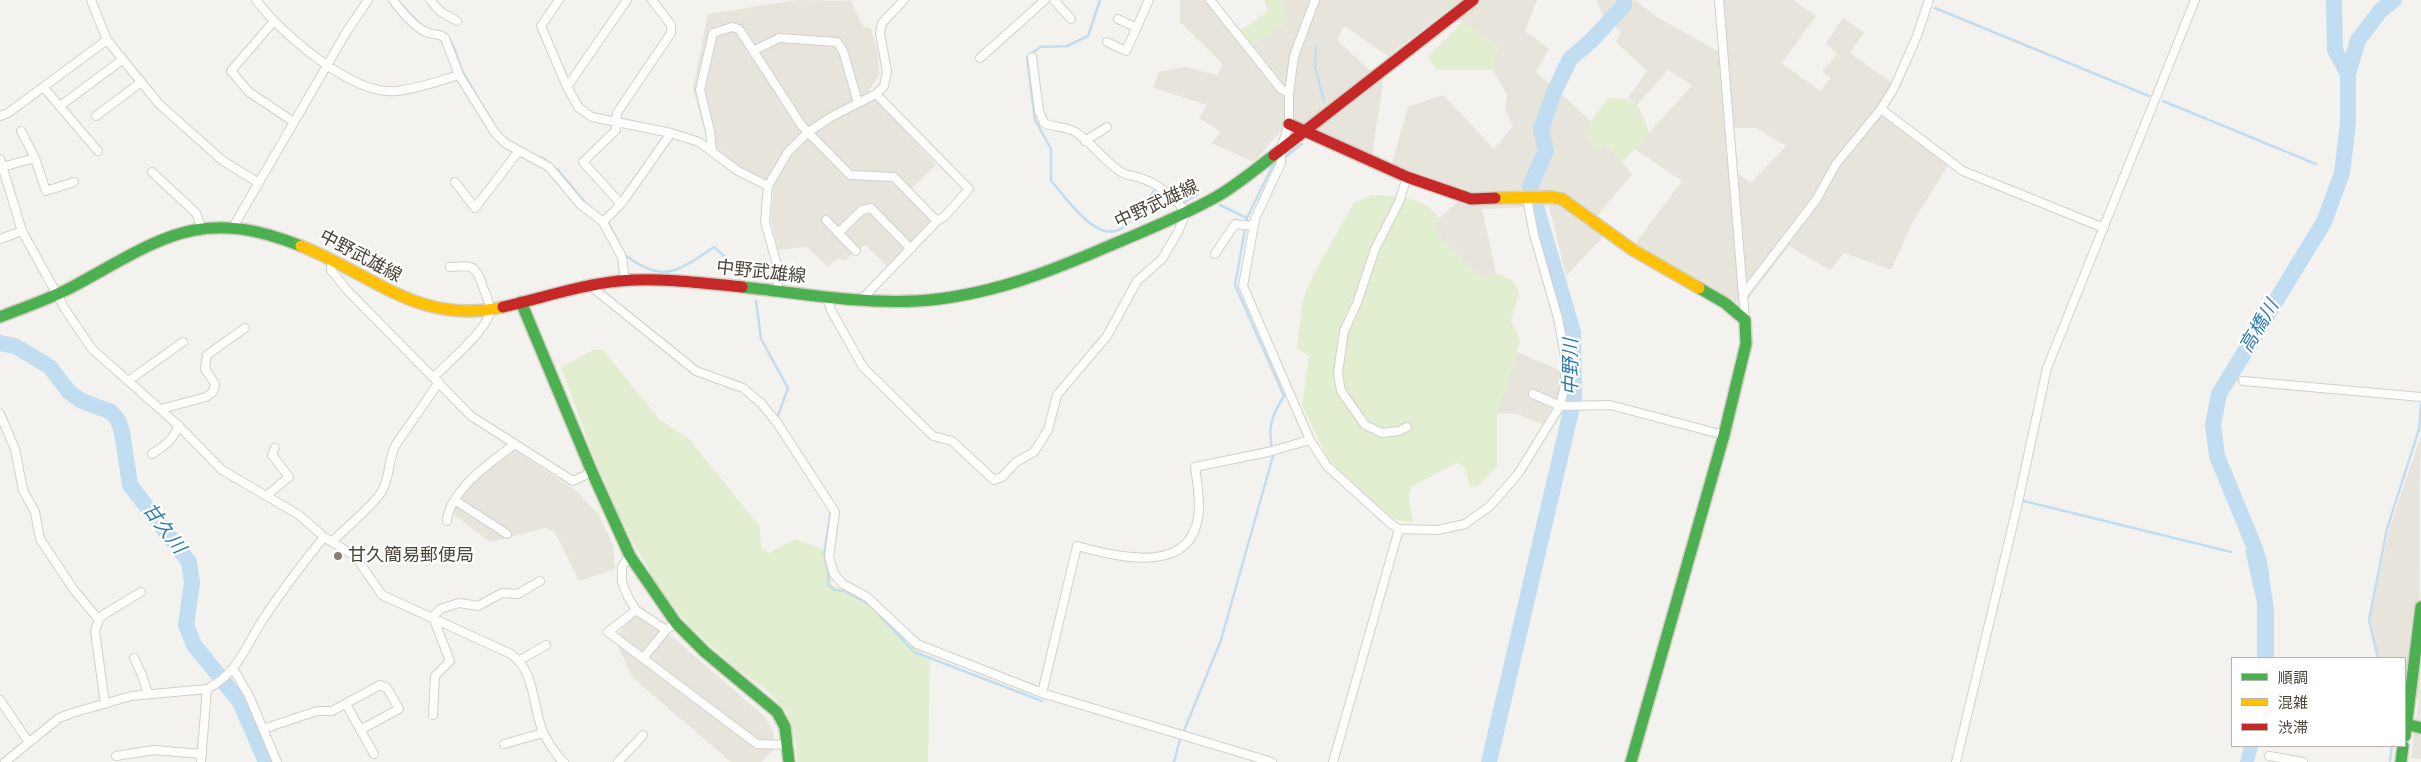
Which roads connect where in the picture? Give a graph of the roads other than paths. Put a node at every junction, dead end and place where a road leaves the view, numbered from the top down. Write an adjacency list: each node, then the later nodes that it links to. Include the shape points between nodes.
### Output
1 (91, 0): 24 (street)
2 (256, 0): 21 (street)
3 (368, 0): 30 (street)
4 (393, 0): 31 (street, via 420,29 445,38)
5 (430, 0): 22 (street, via 441,12)
6 (559, 0): 33 (street, via 541,26)
7 (627, 0): 33 (street)
8 (652, 0): 42 (street, via 671,25 672,33 616,113)
9 (904, 0): 36 (street, via 882,23 880,33 888,72 884,86)
10 (1054, 0): 19 (street)
11 (1149, 0): 23 (street)
12 (1210, 0): 35 (street, via 1281,89)
13 (1314, 0): 35 (street, via 1294,56)
14 (1472, 0): 49 (main road, 中野武雄線)
15 (1719, 0): 85 (street)
16 (1928, 0): 39 (street, via 1917,36)
17 (1043, 1): 28 (street)
18 (2191, 2): 71 (street)
19 (1071, 19)
20 (1118, 19): 23 (street)
21 (274, 21): 30 (street); 43 (street, via 231,71 249,92)
22 (457, 21)
23 (1136, 28): 25 (street, via 1126,51)
24 (107, 40): 29 (street); 34 (street)
25 (1107, 42)
26 (753, 50): 37 (street, via 779,38 837,42 843,51); 48 (street); 53 (street, via 739,29 732,27 713,32 700,90)
27 (1032, 57): 50 (street, via 1039,111 1044,123 1067,128)
28 (980, 58)
29 (122, 60): 32 (street); 38 (street)
30 (326, 66): 31 (street, via 355,82 395,92); 43 (street)
31 (459, 75): 54 (street, via 495,133)
32 (140, 83): 41 (street); 61 (street, via 158,104 224,161)
33 (567, 87): 42 (street, via 579,108 592,117)
34 (44, 88): 38 (street); 40 (street)
35 (1289, 92): 44 (street)
36 (876, 94): 37 (street); 68 (street, via 969,189)
37 (858, 102): 48 (street)
38 (60, 106): 52 (street)
39 (1881, 109): 71 (street, via 1963,171); 85 (street, via 1836,164 1816,200)
40 (0, 116)
41 (96, 116)
42 (616, 121): 47 (street); 64 (street, via 616,130 583,162)
43 (294, 122): 61 (street)
44 (1289, 124): 49 (main road); 51 (street)
45 (1107, 127): 50 (street)
46 (21, 131): 55 (street)
47 (671, 133): 53 (street, via 699,142); 64 (street)
48 (807, 133): 62 (street, via 788,152); 68 (street, via 850,176 894,177)
49 (1304, 133): 51 (main road, 中野武雄線); 58 (main road)
50 (1085, 141): 65 (street, via 1104,160 1123,173 1146,180 1164,191)
51 (1281, 150): 65 (main road, 中野武雄線, via 1218,195); 69 (street, via 1280,163)
52 (98, 151)
53 (712, 151): 62 (street, via 738,171)
54 (518, 152): 60 (street, via 475,208); 67 (street, via 549,167 580,204)
55 (35, 158): 56 (street); 59 (street, via 46,191)
56 (1, 163): 73 (street)
57 (152, 172): 72 (street, via 196,213)
58 (1407, 177): 63 (main road, via 1471,199); 103 (street, via 1344,331 1338,373 1341,391 1365,425 1382,433)
59 (74, 182)
60 (455, 182)
61 (259, 184): 70 (street)
62 (768, 186): 83 (street, via 765,222 778,272)
63 (1527, 198): 91 (main road, via 1562,199 1633,250 1725,304); 99 (street, via 1565,357 1565,385)
64 (621, 204): 67 (street)
65 (1186, 212): 86 (street, via 1162,259 1137,281 1108,336 1057,395 1048,430 1034,452 994,480 952,441 933,436 862,367); 87 (main road, 中野武雄線, via 1047,273 1001,289 952,298)
66 (826, 220): 74 (street)
67 (603, 222): 81 (street, via 622,257)
68 (937, 222): 76 (street)
69 (1253, 226): 78 (street, via 1235,224); 105 (street, via 1243,286)
70 (233, 227): 72 (main road, 中野武雄線); 79 (main road, 中野武雄線, via 278,237)
71 (2104, 228): 160 (street, via 2047,368)
72 (202, 229): 84 (main road, 中野武雄線, via 170,235 143,247)
73 (22, 232): 75 (street); 84 (street)
74 (838, 233): 76 (street, via 862,210 871,208); 77 (street)
75 (0, 239)
76 (911, 249): 87 (street)
77 (856, 252)
78 (1215, 254)
79 (332, 262): 89 (main road, 中野武雄線, via 394,296 432,309 464,312); 94 (street, via 331,270 347,290)
80 (450, 267): 89 (street, via 470,266 478,272)
81 (625, 281): 82 (main road, 中野武雄線); 83 (main road, 中野武雄線, via 649,280)
82 (588, 284): 88 (main road, 中野武雄線); 132 (street, via 696,371 743,388 761,403 835,512 829,557 834,574 843,584 867,598 916,644)
83 (777, 291): 86 (main road, 中野武雄線)
84 (57, 294): 90 (main road, 中野武雄線); 95 (street, via 92,348)
85 (1743, 295): 91 (street)
86 (827, 297): 87 (main road, 中野武雄線)
87 (861, 300)
88 (521, 302): 89 (main road, 中野武雄線); 109 (main road)
89 (490, 309): 94 (street, via 480,330)
90 (0, 316)
91 (1745, 320): 104 (main road, via 1746,344)
92 (245, 328): 100 (street, via 207,355 205,369 215,384 213,392)
93 (183, 342): 95 (street)
94 (436, 380): 106 (street, via 471,416); 116 (street, via 395,446 386,482 377,500)
95 (128, 381): 100 (street)
96 (2243, 381): 98 (street)
97 (1533, 394): 99 (street)
98 (2421, 397)
99 (1560, 406): 104 (street, via 1610,405); 113 (street, via 1518,474 1490,506 1465,524 1438,530)
100 (161, 410): 102 (street)
101 (0, 414): 123 (street, via 15,449 23,490 35,512 40,539 74,590)
102 (178, 425): 108 (street, via 171,439); 110 (street, via 222,470)
103 (1407, 427)
104 (1724, 435): 159 (main road)
105 (1310, 440): 113 (street, via 1327,466); 132 (street, via 1196,467 1199,507 1194,530 1186,544 1163,557 1119,557 1077,546)
106 (515, 444): 109 (street, via 573,481); 111 (street, via 470,479)
107 (275, 448): 110 (street, via 272,455 289,477)
108 (152, 454)
109 (592, 472): 117 (main road)
110 (266, 496): 115 (street, via 299,515)
111 (456, 501): 112 (street, via 448,512); 114 (street)
112 (448, 522)
113 (1399, 529): 158 (street)
114 (507, 534)
115 (324, 537): 116 (street); 130 (street, via 262,622)
116 (333, 541): 122 (street, via 355,556 382,595)
117 (630, 556): 121 (street, via 622,566 622,582); 124 (main road)
118 (540, 582): 122 (street, via 518,594 502,593 478,606 459,602 440,609)
119 (141, 592): 123 (street)
120 (2421, 607): 141 (main road)
121 (636, 610): 125 (street); 127 (street, via 608,632)
122 (433, 617): 129 (street); 137 (street, via 450,662 435,676)
123 (99, 620): 135 (street, via 95,631)
124 (676, 623): 125 (street); 146 (main road, via 705,652 777,712 785,727)
125 (666, 630): 127 (street)
126 (546, 645): 129 (street)
127 (644, 657): 146 (street, via 757,744)
128 (134, 658): 133 (street)
129 (520, 660): 142 (street, via 528,673)
130 (231, 672): 131 (street); 139 (street, via 249,696)
131 (207, 689): 133 (street); 151 (street)
132 (1042, 693): 157 (street)
133 (148, 694): 135 (street)
134 (0, 700): 144 (street)
135 (105, 704): 144 (street, via 59,718)
136 (346, 704): 139 (street, via 332,711 316,711); 140 (street); 140 (street, via 380,685 388,688 399,708)
137 (434, 715)
138 (2421, 728): 141 (main road)
139 (263, 729): 153 (street)
140 (360, 730): 148 (street)
141 (2406, 730)
142 (544, 732): 145 (street); 154 (street)
143 (643, 735): 155 (street)
144 (28, 741): 152 (street)
145 (504, 744)
146 (788, 745): 156 (main road)
147 (2403, 747): 162 (main road)
148 (374, 754)
149 (116, 756): 151 (street, via 154,750)
150 (2270, 756): 161 (street)
151 (202, 758)
152 (5, 762)
153 (277, 762)
154 (564, 762)
155 (618, 762)
156 (789, 762)
157 (1272, 762)
158 (1333, 762)
159 (1631, 762)
160 (1956, 762)
161 (2303, 762)
162 (2401, 762)

